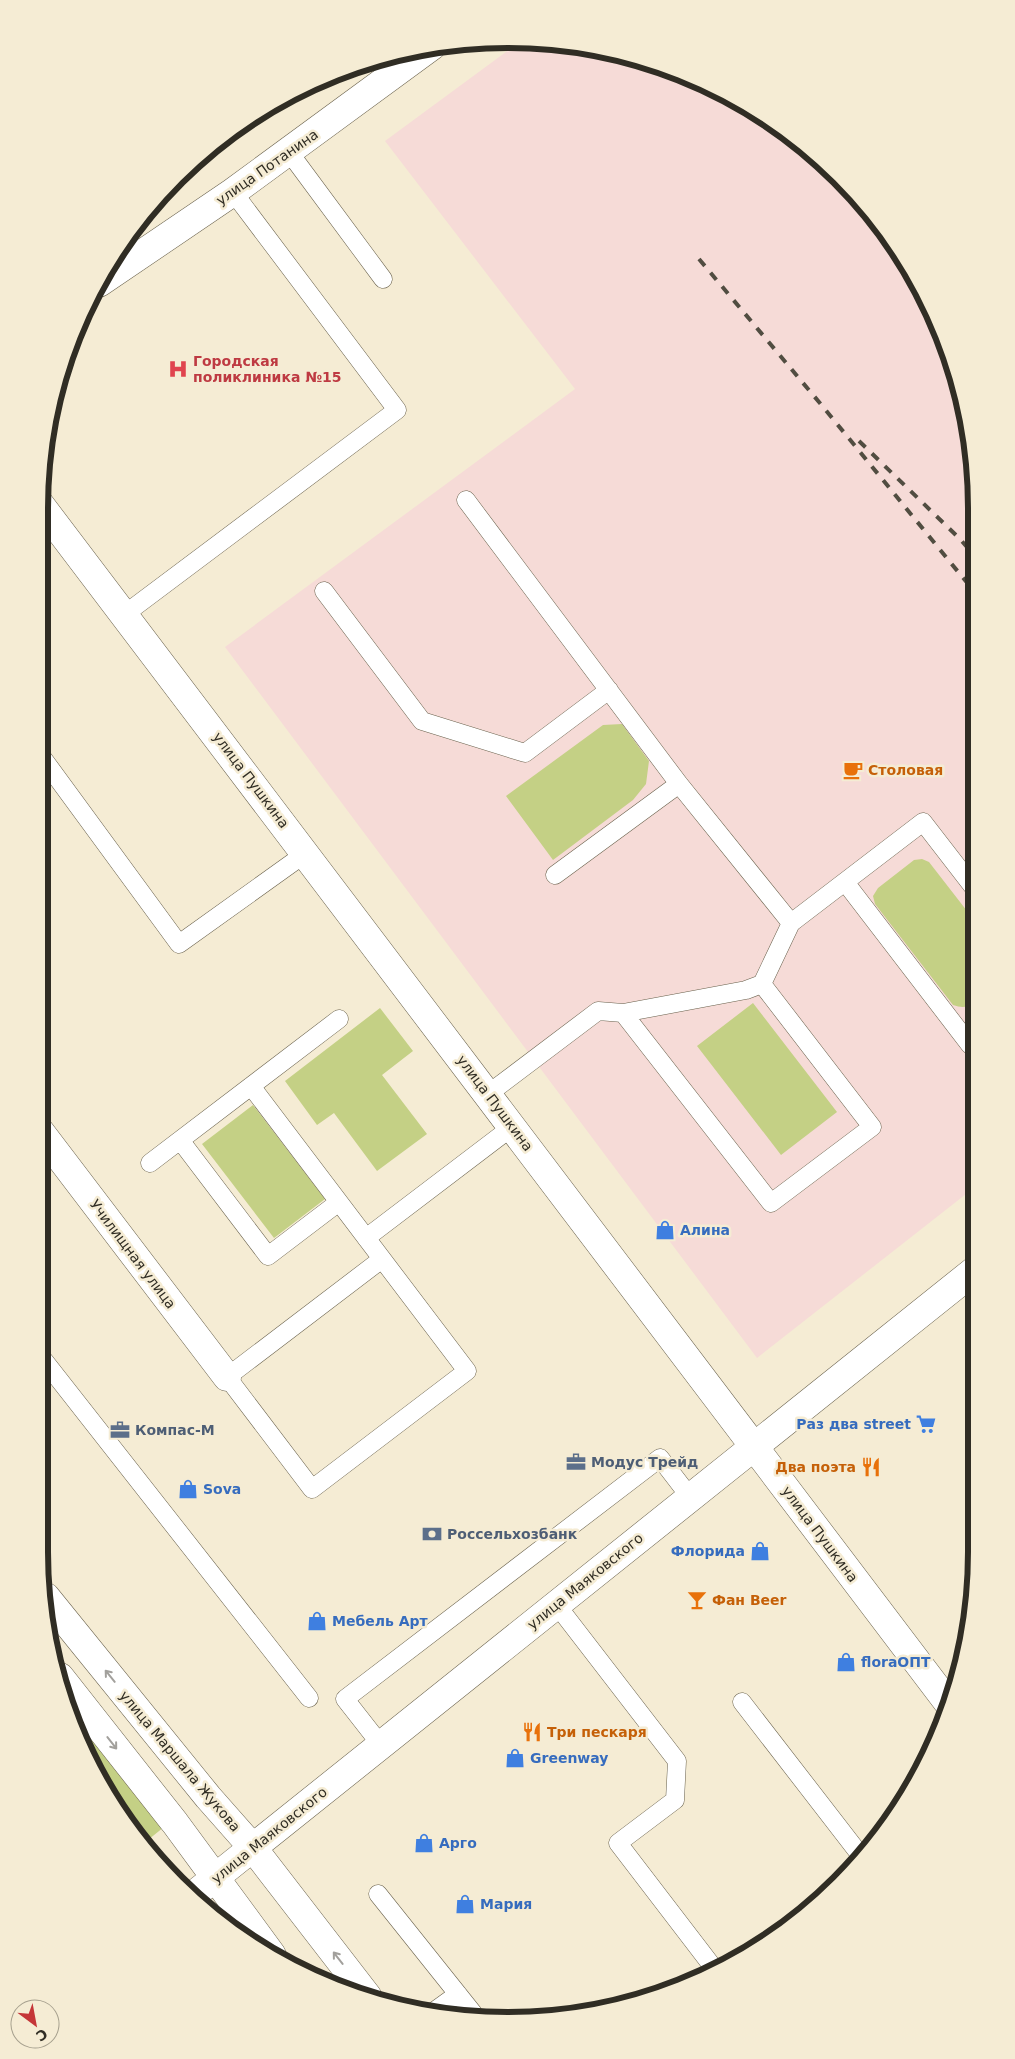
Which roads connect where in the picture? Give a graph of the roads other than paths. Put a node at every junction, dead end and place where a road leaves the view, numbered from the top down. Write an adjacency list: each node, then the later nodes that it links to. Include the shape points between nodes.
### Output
1 (419, 56): 2 (street, улица Потанина)
2 (289, 152): 3 (street, улица Потанина); 5 (lane)
3 (233, 192): 4 (street, улица Потанина); 9 (lane, via 397,410)
4 (110, 276)
5 (383, 279)
6 (466, 500): 10 (lane)
7 (48, 515): 9 (street, улица Пушкина)
8 (324, 591): 10 (lane, via 422,721 525,753)
9 (125, 614): 13 (street, улица Пушкина)
10 (609, 690): 12 (lane)
11 (48, 765): 13 (lane, via 179,944)
12 (679, 784): 14 (lane); 17 (lane)
13 (306, 853): 23 (street, улица Пушкина)
14 (555, 875)
15 (968, 880): 16 (lane, via 923,822)
16 (845, 882): 17 (lane); 21 (lane)
17 (791, 923): 18 (lane)
18 (762, 984): 19 (lane, via 746,990); 19 (lane, via 872,1127 771,1203)
19 (623, 1013): 23 (lane, via 598,1011)
20 (340, 1019): 22 (lane)
21 (968, 1042)
22 (251, 1086): 25 (lane); 28 (lane)
23 (488, 1094): 24 (street, улица Пушкина)
24 (512, 1127): 29 (lane); 34 (street, улица Пушкина)
25 (180, 1140): 27 (lane); 28 (lane, via 268,1256)
26 (48, 1142): 33 (street, Училищная улица)
27 (150, 1163)
28 (339, 1202): 29 (lane)
29 (366, 1238): 30 (lane)
30 (382, 1259): 33 (lane); 33 (lane, via 467,1370 312,1489)
31 (968, 1276): 34 (street, улица Маяковского)
32 (48, 1365): 40 (lane)
33 (227, 1377)
34 (754, 1446): 35 (street, улица Маяковского); 39 (street, улица Пушкина)
35 (690, 1497): 37 (street, улица Маяковского); 42 (lane, via 660,1458 345,1699)
36 (50, 1602): 43 (street, улица Маршала Жукова, one-way to 36)
37 (556, 1604): 42 (street, улица Маяковского); 48 (lane, via 677,1761 675,1800 618,1843)
38 (68, 1688): 45 (street, one-way to 45, via 169,1816)
39 (944, 1697)
40 (309, 1698)
41 (742, 1702): 44 (lane)
42 (381, 1745): 43 (street, улица Маяковского)
43 (253, 1848): 45 (street, улица Маяковского); 49 (street, улица Маршала Жукова, one-way to 43)
44 (857, 1850)
45 (206, 1885): 47 (street)
46 (378, 1894): 50 (lane)
47 (253, 1934)
48 (711, 1964)
49 (360, 1987)
50 (458, 1994): 51 (lane); 52 (lane)
51 (440, 2007)
52 (471, 2010)

